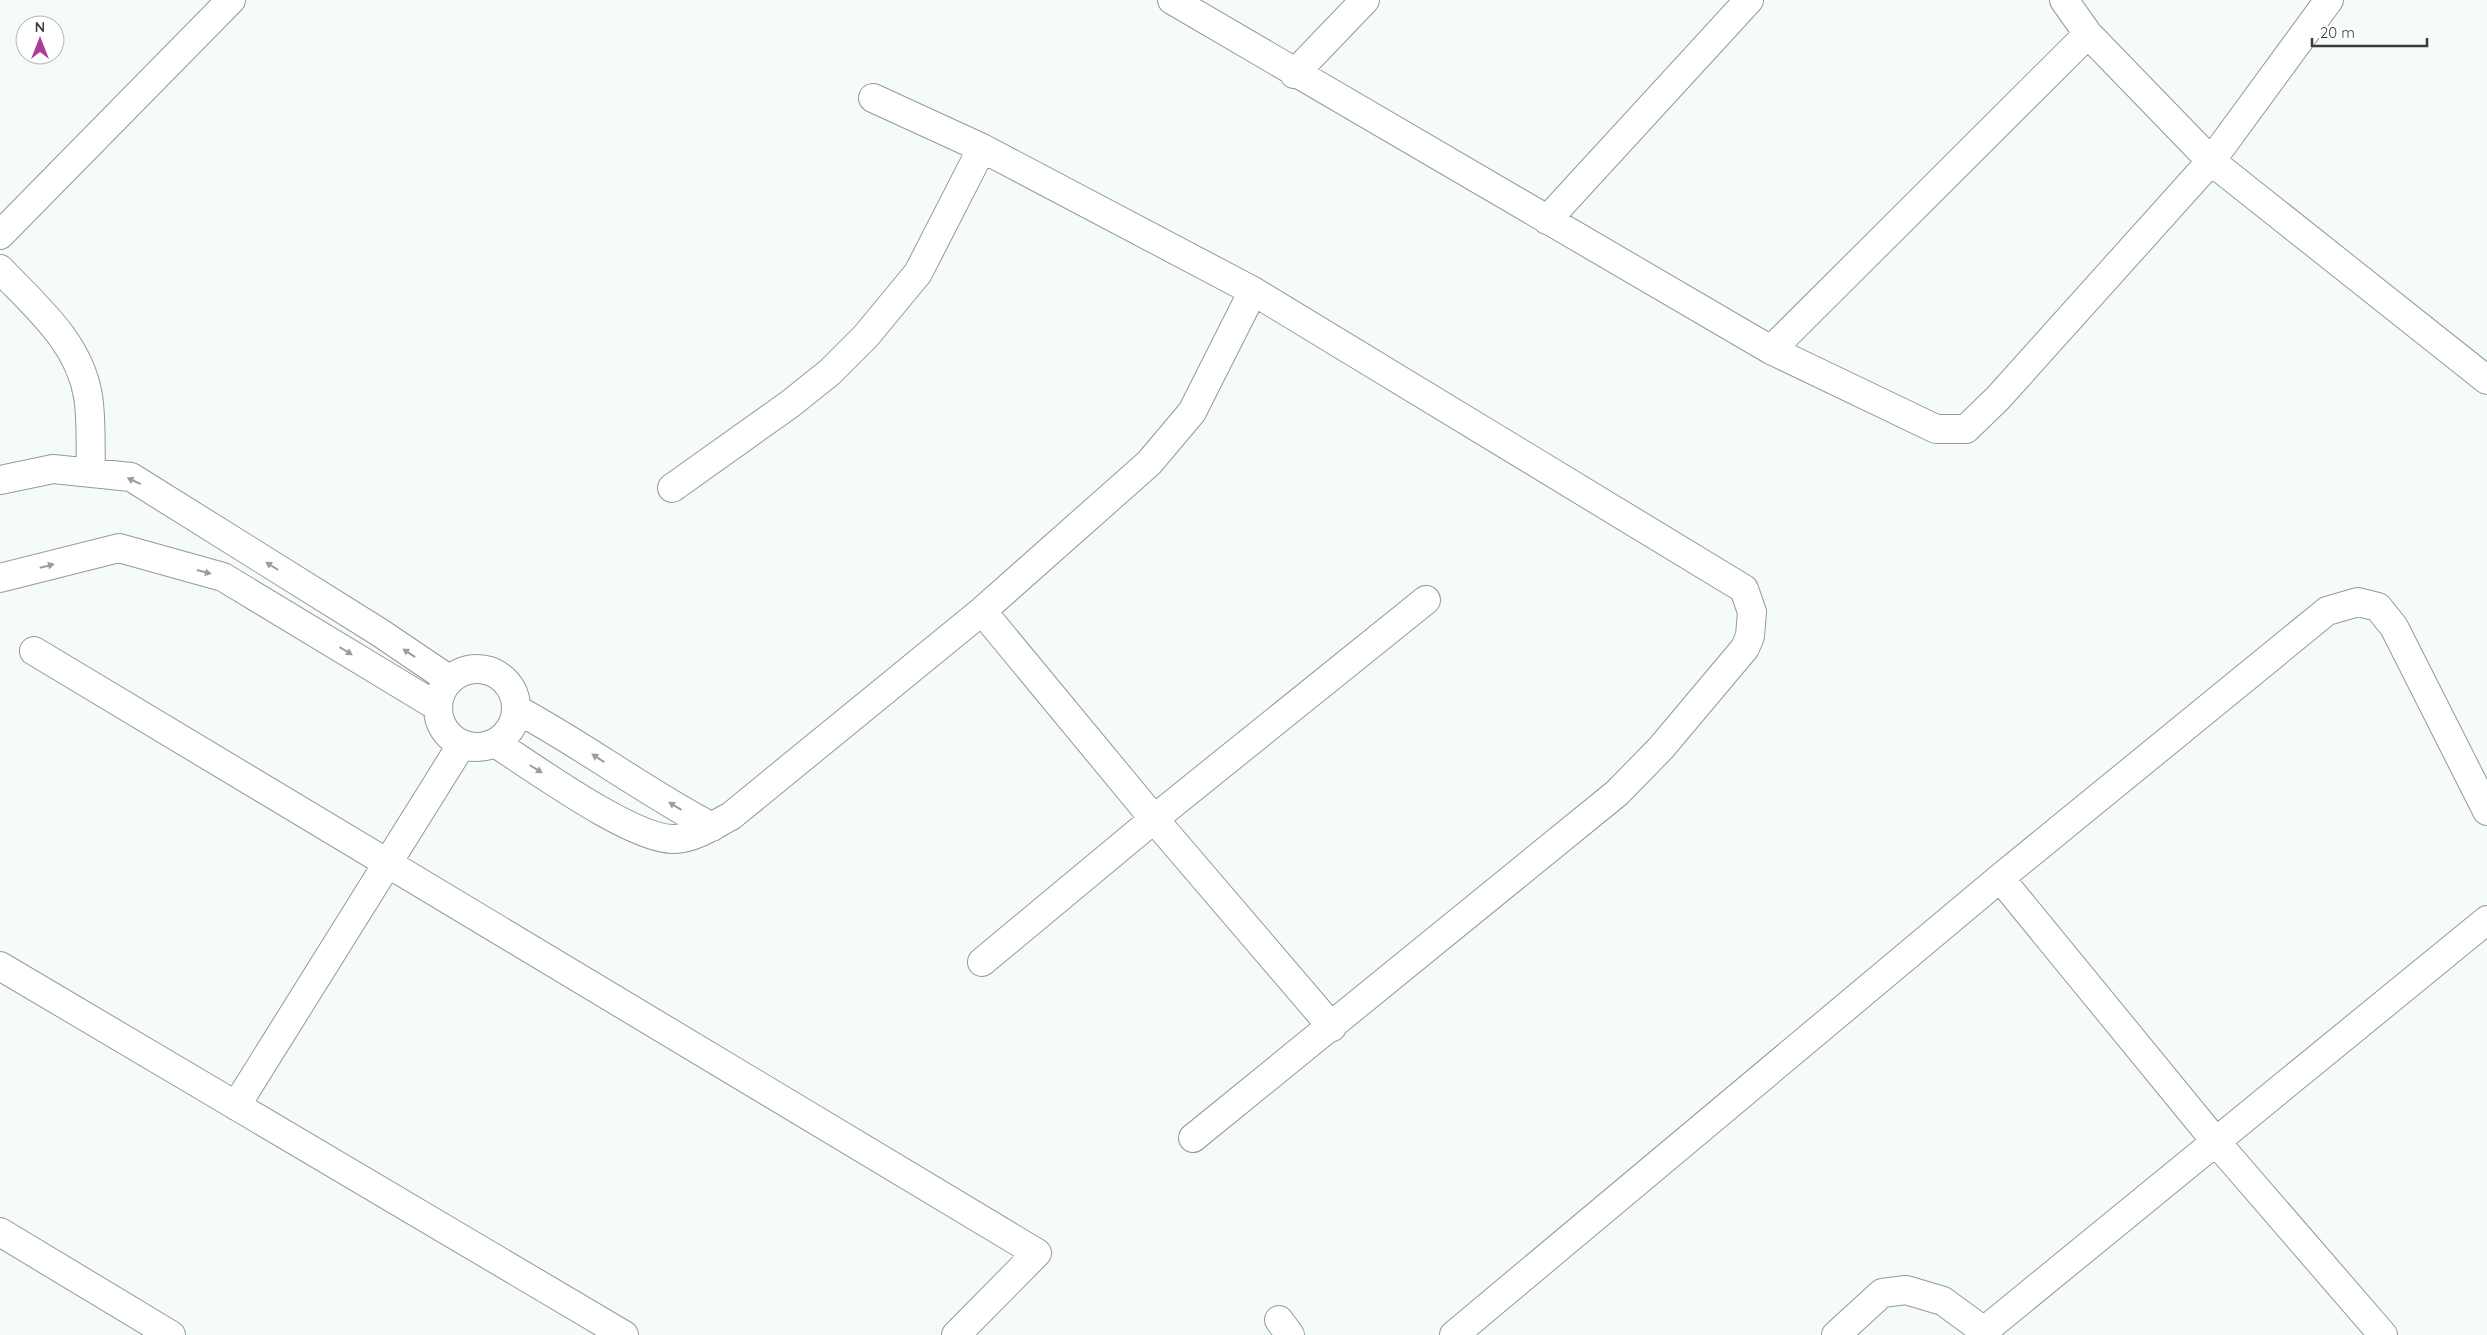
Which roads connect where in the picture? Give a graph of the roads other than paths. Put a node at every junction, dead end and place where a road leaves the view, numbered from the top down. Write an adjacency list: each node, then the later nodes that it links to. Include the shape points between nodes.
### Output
1 (231, 0): 13 (street)
2 (1172, 0): 8 (street)
3 (1365, 0): 8 (street)
4 (1749, 0): 12 (street)
5 (2064, 0): 7 (street)
6 (2329, 0): 11 (street)
7 (2088, 34): 11 (street); 16 (street)
8 (1294, 74): 12 (street)
9 (873, 98): 10 (street)
10 (982, 148): 15 (street); 20 (street, via 918,273 866,336 830,372 790,404)
11 (2211, 161): 16 (street, via 1998,398 1966,429 1936,429); 17 (street)
12 (1547, 220): 16 (street)
13 (0, 235)
14 (0, 269): 18 (street, via 50,320 76,359 88,397)
15 (1253, 291): 23 (street, via 1200,397 1177,432 1149,464 1124,482); 38 (street, via 1744,589 1752,612 1750,636 1745,648 1661,748 1617,793)
16 (1771, 350)
17 (2487, 380)
18 (91, 473): 19 (street, via 53,468); 25 (street, one-way to 18, via 379,632 131,478)
19 (0, 480)
20 (672, 488)
21 (0, 578): 26 (street, one-way to 26, via 119,548 223,577)
22 (1426, 600): 31 (street)
23 (982, 611): 31 (street); 32 (street, via 731,816)
24 (34, 651): 33 (street)
25 (450, 680): 26 (street, via 441,693); 27 (street, via 464,671 482,669 497,674 510,686)
26 (438, 708): 29 (street, via 441,723 449,736)
27 (516, 709): 28 (street, via 516,718 508,733); 32 (street, one-way to 27)
28 (495, 743): 29 (street, via 478,747); 32 (street, one-way to 32, via 639,831 675,839)
29 (462, 744): 33 (street)
30 (2487, 811): 34 (street, via 2394,627 2378,607 2358,602 2327,611)
31 (1154, 819): 36 (street); 38 (street)
32 (712, 827)
33 (388, 862): 39 (street); 46 (street, via 1037,1253)
34 (2000, 878): 41 (street); 47 (street)
35 (2487, 920): 41 (street)
36 (982, 962)
37 (0, 966): 39 (street)
38 (1332, 1027): 40 (street)
39 (236, 1106): 45 (street)
40 (1193, 1138)
41 (2217, 1143): 43 (street); 49 (street)
42 (0, 1232): 44 (street)
43 (1985, 1333): 48 (street, via 1942,1301 1906,1290 1882,1293)
44 (171, 1335)
45 (624, 1335)
46 (956, 1335)
47 (1454, 1335)
48 (1836, 1335)
49 (2383, 1335)

